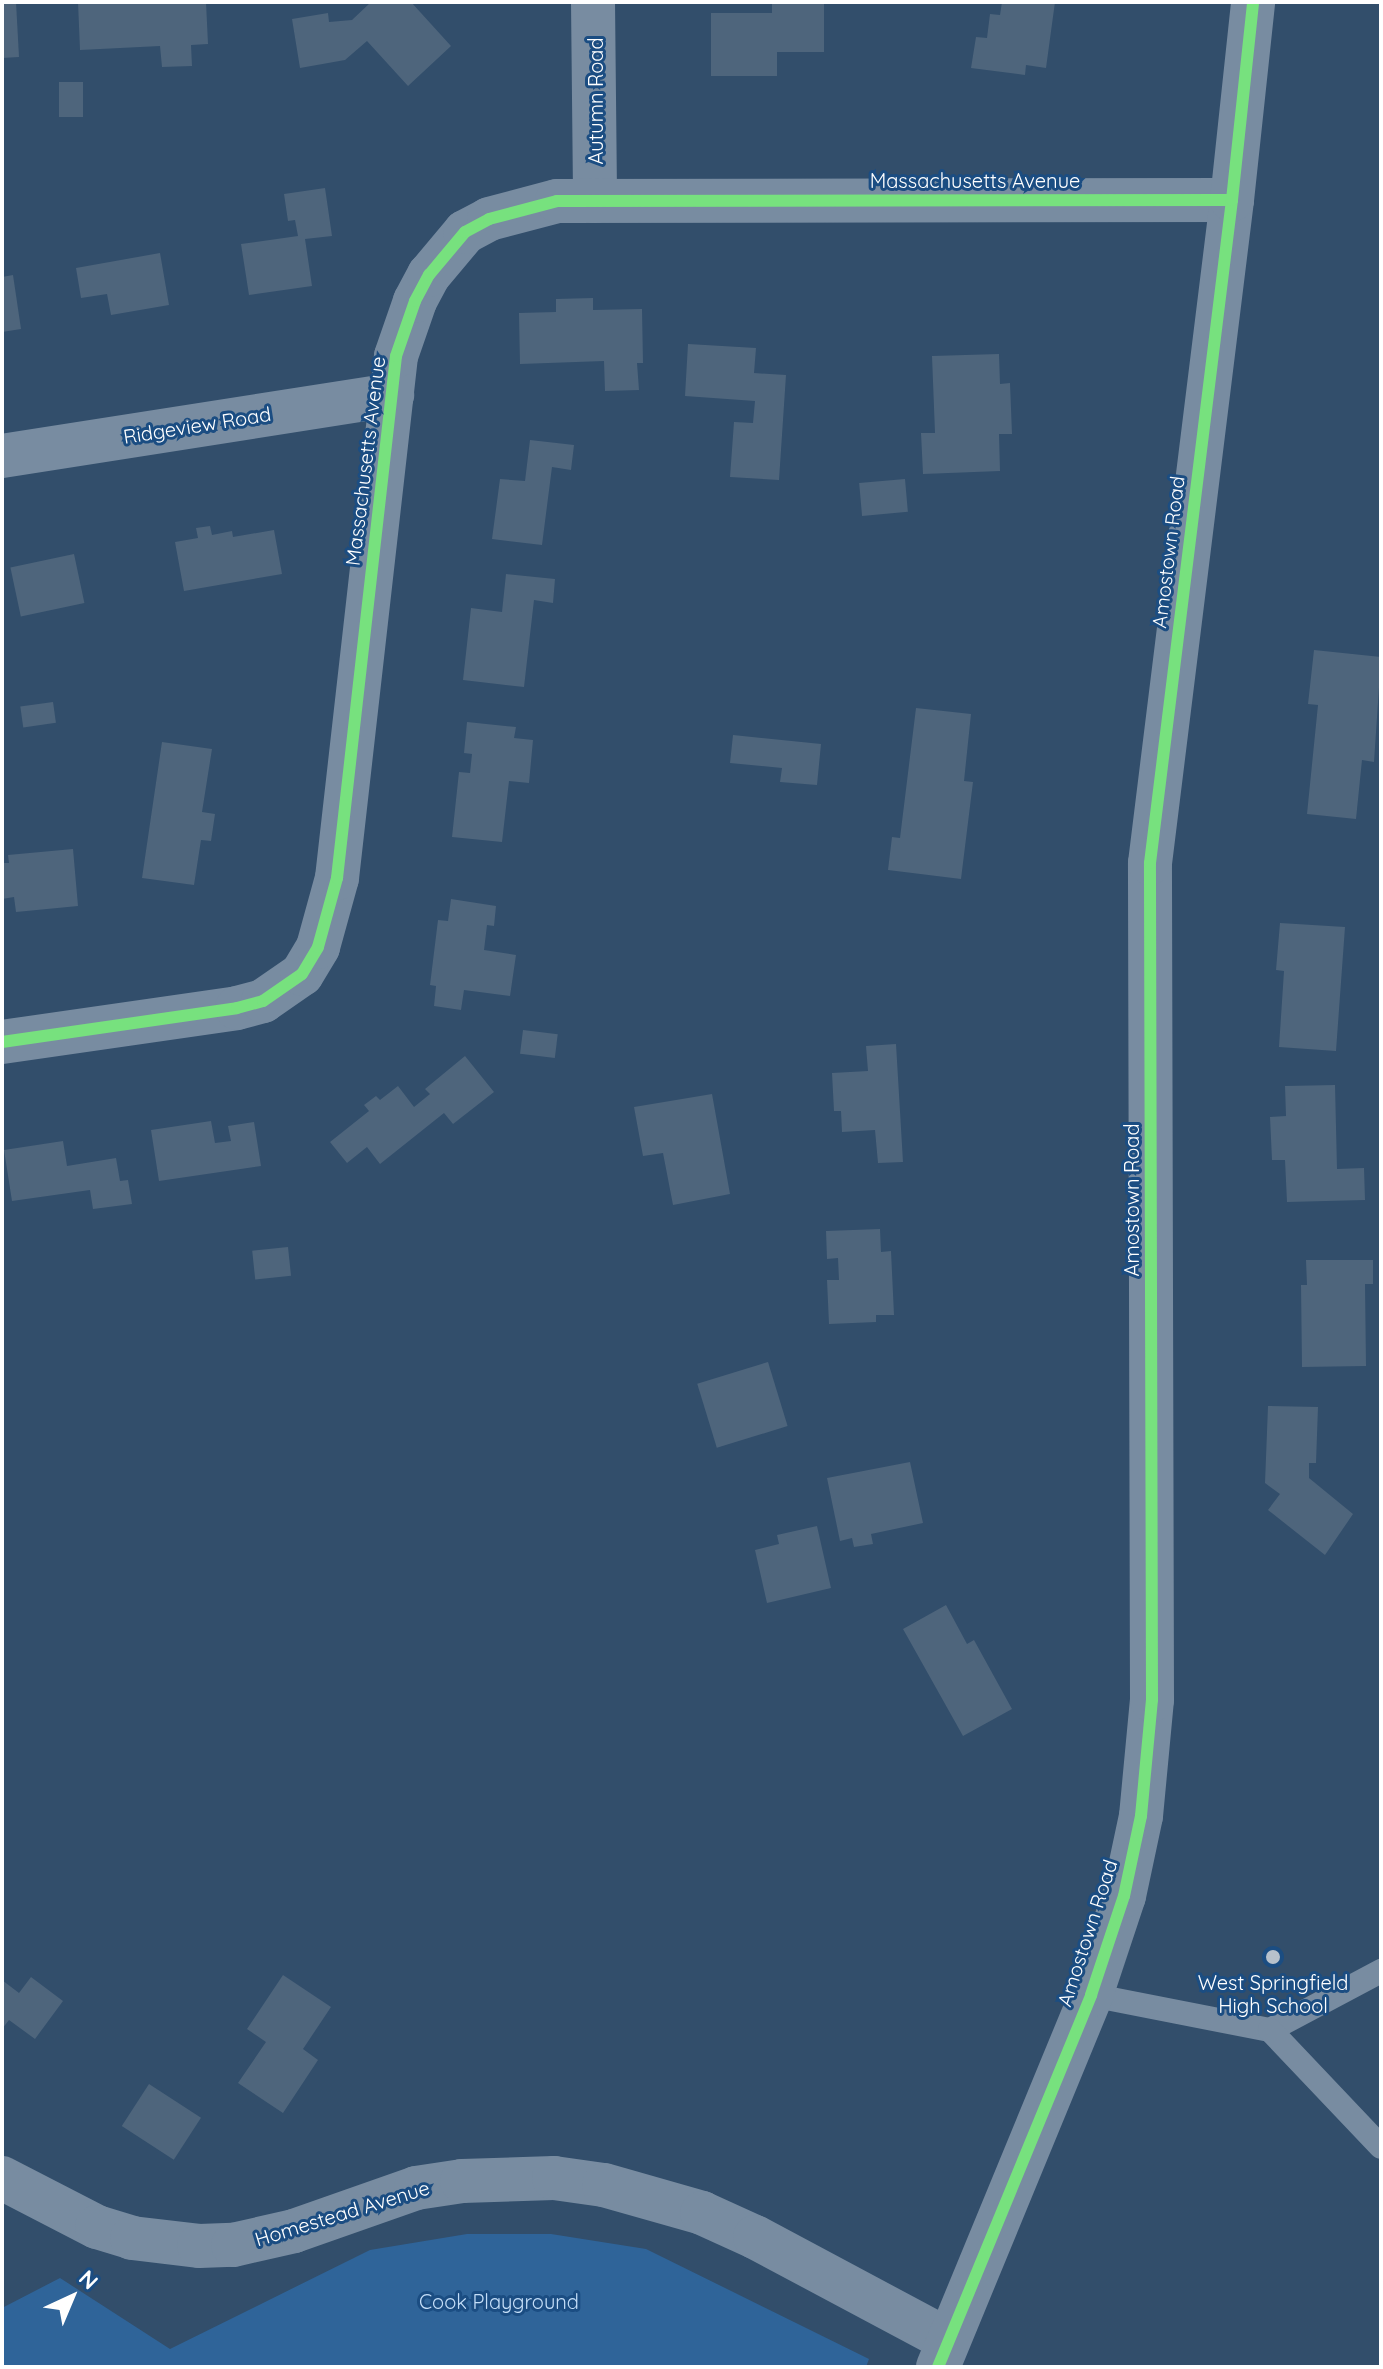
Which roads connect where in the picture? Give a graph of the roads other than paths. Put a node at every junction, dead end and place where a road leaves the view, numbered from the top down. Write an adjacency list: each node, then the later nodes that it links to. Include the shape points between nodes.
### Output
1 (593, 2): 4 (street, Autumn Road)
2 (1253, 2): 3 (street, Amostown Road)
3 (1232, 200): 4 (street, Massachusetts Avenue); 9 (street, Amostown Road, via 1150,863 1152,1700 1141,1816 1124,1896)
4 (595, 201): 5 (street, Massachusetts Avenue, via 522,207 465,232 415,301 396,356)
5 (392, 395): 6 (street, Ridgeview Road); 7 (street, Massachusetts Avenue, via 337,878 322,936 302,974 263,1001 237,1008)
6 (2, 456)
7 (2, 1042)
8 (1381, 1971): 10 (lane)
9 (1091, 1995): 10 (lane); 13 (street, Amostown Road)
10 (1270, 2030): 11 (lane)
11 (1381, 2147)
12 (2, 2178): 13 (street, Homestead Avenue, via 97,2227 132,2238 199,2246 233,2245 294,2231 355,2207 447,2183 508,2177 604,2185 702,2213 742,2231)
13 (943, 2353)

